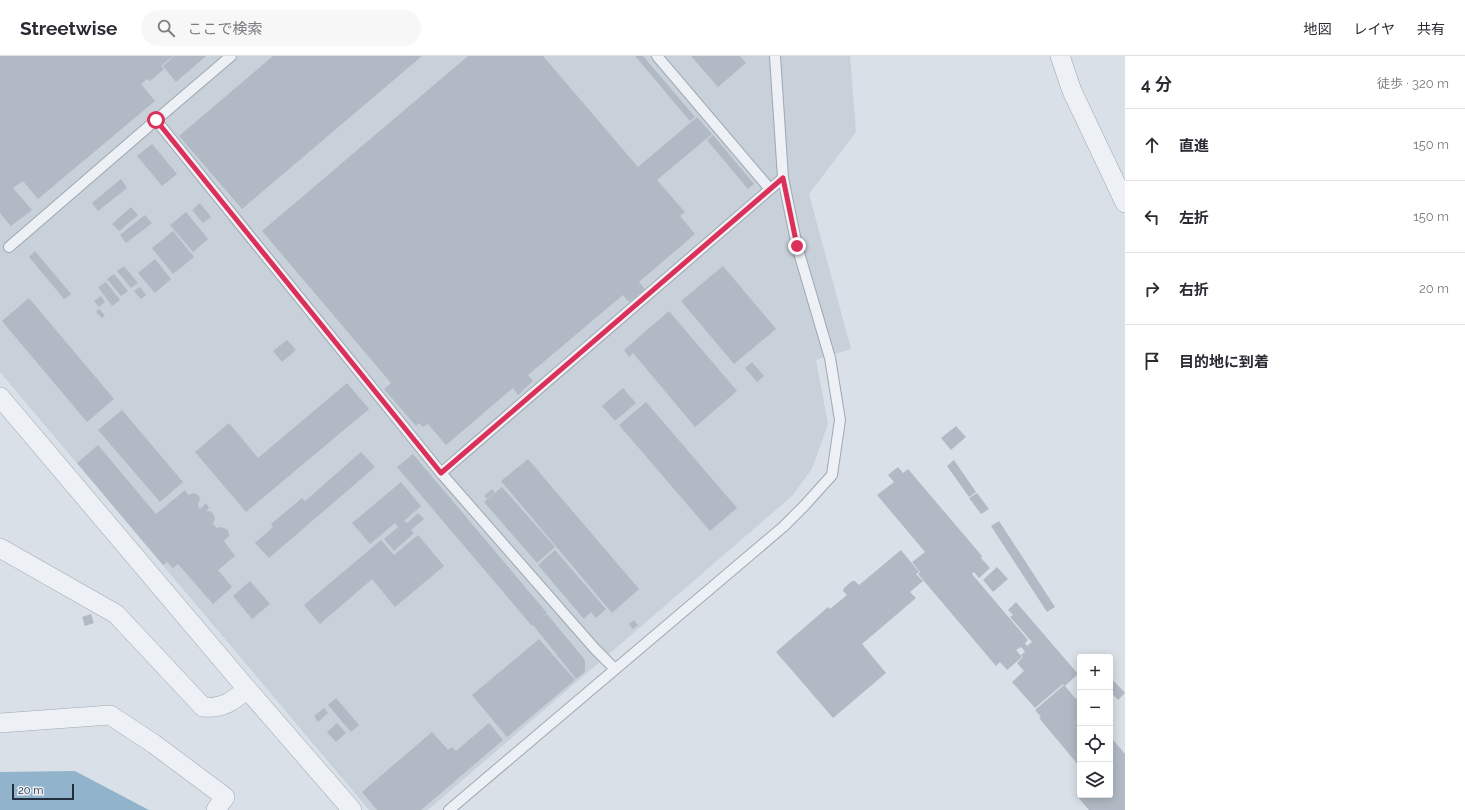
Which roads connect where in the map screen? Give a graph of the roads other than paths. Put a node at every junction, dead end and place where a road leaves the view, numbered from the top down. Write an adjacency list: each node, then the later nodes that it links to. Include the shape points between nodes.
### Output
1 (231, 56): 5 (lane)
2 (657, 56): 7 (lane)
3 (775, 56): 6 (lane)
4 (1060, 56): 8 (street, via 1072,91)
5 (156, 120): 9 (lane); 11 (lane)
6 (783, 178): 7 (lane); 13 (lane, via 797,246 830,358 840,420 832,475 783,527)
7 (770, 189): 11 (lane)
8 (1125, 203)
9 (9, 247)
10 (0, 397): 14 (street)
11 (441, 473): 13 (lane)
12 (0, 548): 14 (street, via 116,614 203,707 222,706 236,699)
13 (615, 669): 18 (lane)
14 (247, 689): 17 (street)
15 (0, 723): 16 (street, via 110,715 225,797)
16 (216, 810)
17 (352, 810)
18 (449, 810)

